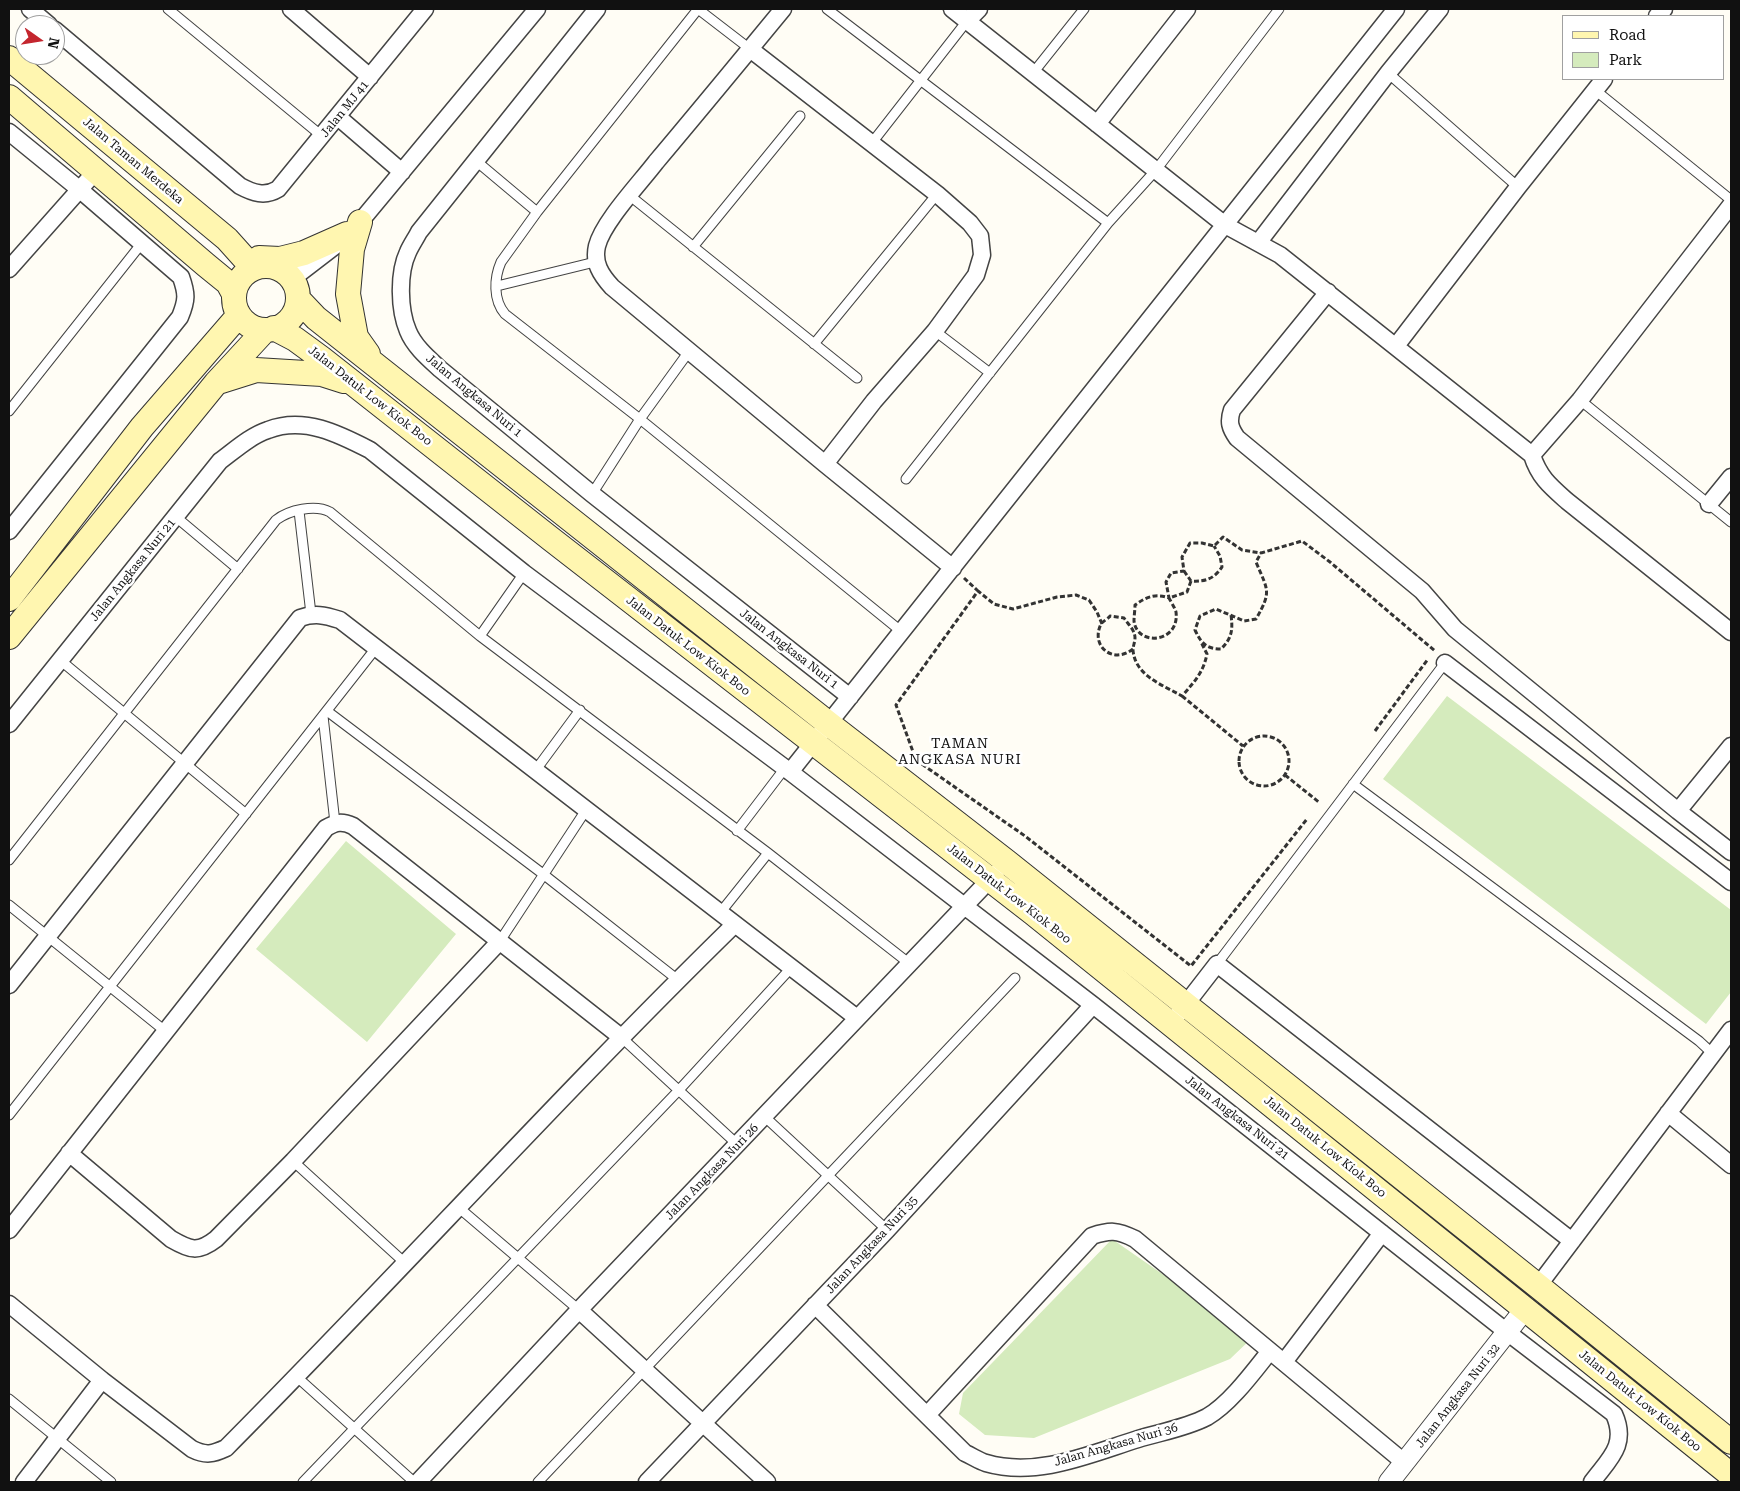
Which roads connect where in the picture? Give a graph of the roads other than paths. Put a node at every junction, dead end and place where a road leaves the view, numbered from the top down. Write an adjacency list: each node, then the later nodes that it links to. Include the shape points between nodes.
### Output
1 (168, 9): 29 (lane)
2 (291, 9): 21 (street)
3 (425, 9): 21 (street, Jalan MJ 41)
4 (537, 9): 34 (street)
5 (597, 9): 31 (street, Jalan Angkasa Nuri 1)
6 (783, 9): 17 (street)
7 (827, 9): 22 (lane)
8 (952, 9): 15 (street)
9 (979, 9): 15 (street)
10 (1084, 9): 19 (lane)
11 (1187, 9): 27 (street)
12 (1279, 9): 32 (lane)
13 (1396, 9): 43 (street)
14 (1440, 9): 20 (street)
15 (967, 20): 19 (street); 22 (lane)
16 (65, 38): 29 (street, Jalan MJ 41, via 240,186 256,193 271,193 278,189)
17 (750, 49): 30 (street); 38 (street); 41 (lane, via 698,9)
18 (9, 58): 45 (main road, Jalan Taman Merdeka)
19 (1033, 73): 27 (street)
20 (1388, 73): 35 (lane); 47 (street)
21 (370, 77): 26 (street, Jalan MJ 41)
22 (921, 80): 30 (lane); 42 (lane)
23 (1600, 85): 35 (street); 39 (lane)
24 (9, 97): 33 (main road)
25 (800, 116): 48 (lane)
26 (338, 117): 29 (street, Jalan MJ 41); 34 (street)
27 (1097, 124): 32 (street)
28 (9, 132): 36 (street)
29 (322, 136)
30 (871, 144): 37 (street)
31 (475, 160): 41 (lane); 75 (street, Jalan Angkasa Nuri 1, via 419,232 407,253 402,278 402,307 408,332 440,369)
32 (1156, 170): 42 (lane); 43 (street)
33 (96, 171): 36 (street); 50 (main road)
34 (402, 172): 44 (street)
35 (1518, 187): 60 (street)
36 (79, 189): 46 (street); 52 (street)
37 (937, 194): 58 (street, via 970,222 980,236 982,255 976,275); 59 (lane)
38 (629, 195): 48 (lane); 49 (street, via 604,230 597,246)
39 (1731, 200)
40 (1731, 205): 68 (street)
41 (537, 212): 53 (lane, via 501,262)
42 (1108, 223): 64 (lane)
43 (1225, 225): 47 (street); 81 (street)
44 (354, 228): 45 (main road, via 304,253 280,259 257,258); 54 (street, via 326,253); 62 (main road, via 348,294 356,337)
45 (228, 239): 51 (main road, Jalan Taman Merdeka)
46 (142, 243): 69 (lane); 80 (street, via 181,277 186,289 186,303 180,317)
47 (1258, 243): 55 (street, via 1280,255)
48 (693, 246): 59 (lane)
49 (596, 262): 53 (lane); 61 (street, via 602,276 612,286)
50 (206, 265): 56 (main road, via 228,283); 63 (main road, via 219,290 222,312 220,324)
51 (253, 268): 54 (main road, via 274,266 284,271); 56 (main road, via 237,283)
52 (9, 269)
53 (496, 286): 70 (lane, via 496,301 505,314)
54 (295, 289): 57 (main road, via 296,307 288,320); 62 (main road, Jalan Datuk Low Kiok Boo, via 316,318)
55 (1328, 292): 60 (street); 106 (street, via 1232,410 1228,421 1237,438 1422,591 1456,629)
56 (236, 305): 57 (main road, via 246,323 255,328); 63 (main road)
57 (270, 329): 66 (main road); 67 (main road, Jalan Datuk Low Kiok Boo, via 296,339)
58 (935, 330): 64 (lane); 72 (street)
59 (814, 344): 65 (lane)
60 (1396, 346): 71 (street)
61 (690, 350): 70 (lane); 72 (street)
62 (374, 363): 98 (main road, Jalan Datuk Low Kiok Boo)
63 (192, 369): 84 (main road, via 142,427)
64 (990, 373): 74 (lane)
65 (857, 378)
66 (216, 383): 67 (main road, via 256,370 322,374); 88 (main road)
67 (355, 384): 99 (main road, Jalan Datuk Low Kiok Boo)
68 (1580, 400): 71 (street); 76 (lane)
69 (9, 411)
70 (640, 419): 75 (lane); 86 (lane)
71 (1532, 454): 87 (street, via 1545,482)
72 (824, 464): 81 (street)
73 (1731, 477): 76 (street)
74 (906, 479)
75 (592, 494): 93 (street, Jalan Angkasa Nuri 1)
76 (1709, 504): 79 (lane)
77 (299, 511): 82 (lane, via 276,520); 85 (lane); 89 (lane, via 320,508 330,512)
78 (176, 517): 82 (lane); 83 (street, Jalan Angkasa Nuri 21, via 220,461 243,444 269,430 295,425 320,428 370,450); 91 (street, Jalan Angkasa Nuri 21)
79 (1731, 522)
80 (9, 531)
81 (953, 568): 86 (street)
82 (238, 569): 96 (lane)
83 (524, 573): 89 (lane); 102 (street, Jalan Angkasa Nuri 21)
84 (9, 599)
85 (311, 614): 90 (street, via 340,620); 101 (street, via 300,618)
86 (902, 632): 93 (street)
87 (1731, 632)
88 (9, 636)
89 (480, 636): 94 (lane)
90 (376, 648): 95 (lane); 103 (street)
91 (60, 660): 96 (lane); 97 (street, Jalan Angkasa Nuri 21)
92 (1445, 663): 104 (lane); 116 (street)
93 (850, 697): 98 (street)
94 (580, 710): 103 (lane); 109 (lane)
95 (325, 713): 107 (lane); 108 (lane); 114 (lane)
96 (125, 714): 101 (lane); 112 (lane)
97 (9, 724)
98 (829, 724): 99 (street); 113 (main road, Jalan Datuk Low Kiok Boo)
99 (813, 743): 102 (street); 115 (main road, Jalan Datuk Low Kiok Boo)
100 (1731, 746): 106 (street)
101 (185, 763): 107 (lane); 121 (street)
102 (787, 770): 109 (lane); 118 (street, Jalan Angkasa Nuri 21)
103 (535, 771): 105 (street)
104 (1353, 784): 124 (lane); 136 (lane)
105 (586, 810): 114 (lane); 119 (street)
106 (1678, 811): 111 (street)
107 (246, 814): 129 (lane)
108 (335, 823): 122 (street, via 353,826); 134 (street, via 326,828)
109 (737, 831): 110 (lane)
110 (768, 852): 119 (lane); 123 (lane)
111 (1731, 852)
112 (9, 860)
113 (1007, 862): 115 (street, Jalan Angkasa Nuri 26); 131 (main road, Jalan Datuk Low Kiok Boo)
114 (543, 874): 122 (lane); 127 (lane)
115 (990, 879): 118 (street, Jalan Angkasa Nuri 26); 131 (main road, Jalan Datuk Low Kiok Boo)
116 (1731, 882)
117 (9, 905): 121 (lane)
118 (964, 907): 123 (street, Jalan Angkasa Nuri 26); 130 (street, Jalan Angkasa Nuri 21)
119 (720, 913): 120 (street)
120 (735, 924): 125 (street); 127 (street)
121 (48, 936): 128 (street); 129 (lane)
122 (500, 941): 135 (street); 143 (street)
123 (910, 964): 132 (street, Jalan Angkasa Nuri 26)
124 (1217, 964): 131 (street); 150 (street)
125 (791, 968): 132 (street); 137 (lane)
126 (1014, 978): 145 (lane)
127 (678, 980): 135 (street)
128 (9, 985)
129 (110, 987): 134 (lane); 139 (lane)
130 (1093, 1005): 148 (street, Jalan Angkasa Nuri 35); 149 (street, Jalan Angkasa Nuri 21)
131 (1178, 1014): 153 (main road, Jalan Datuk Low Kiok Boo); 156 (main road, Jalan Datuk Low Kiok Boo)
132 (857, 1018): 140 (street, Jalan Angkasa Nuri 26)
133 (1731, 1030): 136 (street)
134 (165, 1031): 142 (street)
135 (621, 1037): 137 (lane); 146 (street)
136 (1713, 1054): 138 (street)
137 (679, 1090): 141 (lane); 151 (lane)
138 (1668, 1113): 144 (street); 150 (street)
139 (9, 1115)
140 (765, 1117): 141 (street, Jalan Angkasa Nuri 26); 145 (lane)
141 (738, 1145): 157 (street, Jalan Angkasa Nuri 26)
142 (69, 1153): 143 (street, via 172,1239 194,1249 206,1247 216,1239); 147 (street)
143 (293, 1161): 152 (lane)
144 (1731, 1165)
145 (828, 1175): 148 (lane); 161 (lane)
146 (458, 1207): 151 (lane); 152 (street)
147 (9, 1230)
148 (887, 1230): 155 (street, Jalan Angkasa Nuri 35)
149 (1382, 1233): 158 (street, Jalan Angkasa Nuri 21); 160 (street)
150 (1572, 1241): 153 (street)
151 (518, 1259): 157 (lane); 167 (lane)
152 (405, 1262): 162 (street)
153 (1538, 1286): 169 (main road, Jalan Datuk Low Kiok Boo)
154 (9, 1304): 163 (street)
155 (815, 1305): 165 (street, Jalan Angkasa Nuri 36); 166 (street, Jalan Angkasa Nuri 35)
156 (1525, 1308): 158 (street, Jalan Angkasa Nuri 32); 171 (main road, Jalan Datuk Low Kiok Boo)
157 (579, 1310): 161 (street); 176 (street, Jalan Angkasa Nuri 26)
158 (1507, 1332): 170 (street, Jalan Angkasa Nuri 32); 181 (street, Jalan Angkasa Nuri 21, via 1614,1414 1619,1425 1616,1450)
159 (1270, 1351): 160 (street); 165 (street, Jalan Angkasa Nuri 36, via 1231,1397 1208,1416 1058,1464 1011,1467 985,1463 965,1453); 165 (street, via 1135,1239 1111,1231 1092,1236)
160 (1284, 1362): 170 (street)
161 (644, 1370): 166 (street); 177 (lane)
162 (297, 1377): 163 (street, via 226,1448 203,1454); 167 (lane)
163 (102, 1380): 168 (street)
164 (9, 1399): 168 (lane)
165 (927, 1415)
166 (703, 1423): 178 (street, Jalan Angkasa Nuri 35); 179 (street)
167 (355, 1429): 174 (lane); 175 (lane)
168 (58, 1438): 172 (street); 173 (lane)
169 (1731, 1442)
170 (1405, 1463): 180 (street, Jalan Angkasa Nuri 32)
171 (1731, 1475)
172 (24, 1482)
173 (111, 1482)
174 (304, 1482)
175 (414, 1482)
176 (418, 1482)
177 (538, 1482)
178 (647, 1482)
179 (767, 1482)
180 (1390, 1482)
181 (1592, 1482)

